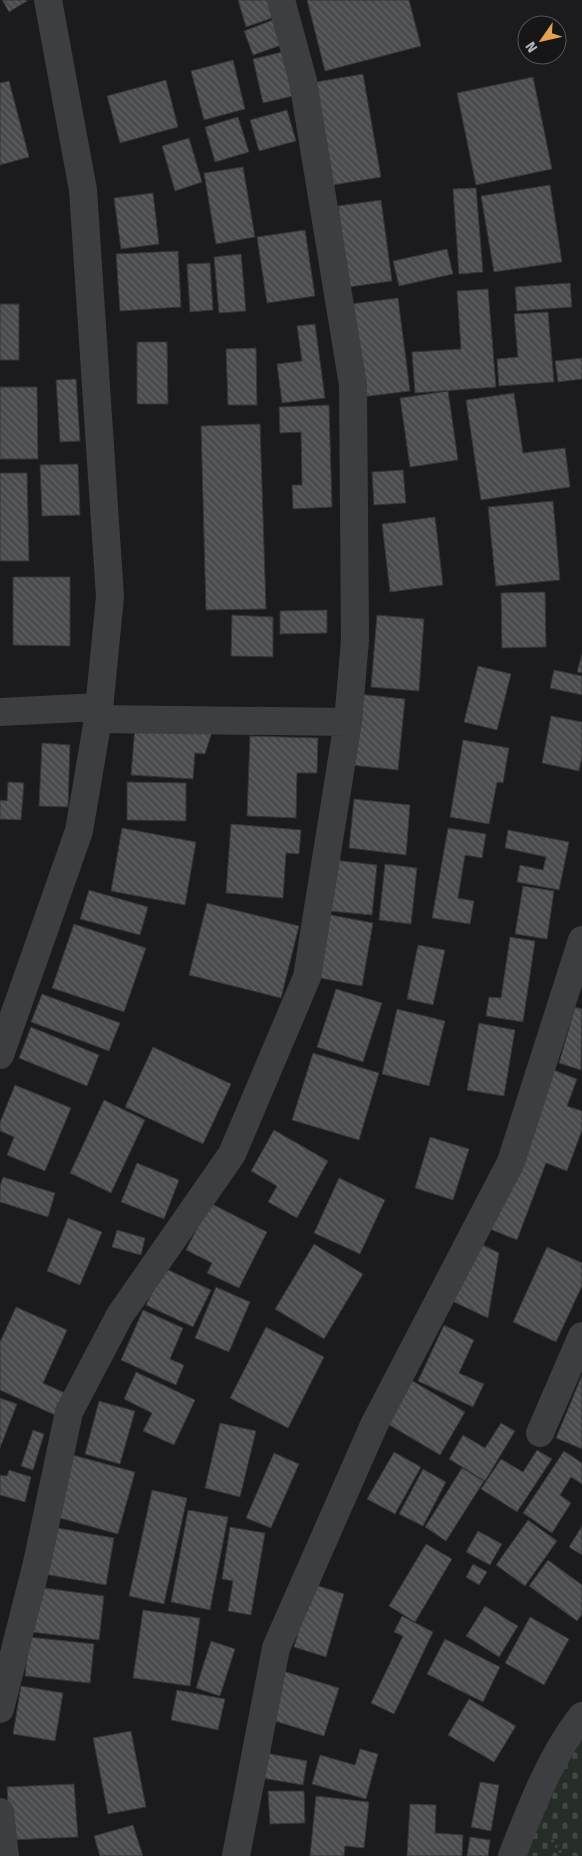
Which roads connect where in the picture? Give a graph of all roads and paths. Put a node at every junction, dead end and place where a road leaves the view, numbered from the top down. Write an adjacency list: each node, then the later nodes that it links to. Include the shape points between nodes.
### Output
1 (48, 0): 4 (street, via 84,200 110,597)
2 (281, 0): 5 (street, via 304,82 353,385 355,640)
3 (0, 712): 4 (street)
4 (98, 713): 5 (street); 7 (street, via 79,831)
5 (348, 722): 10 (street, via 307,977 232,1154 120,1314 69,1412 37,1563)
6 (582, 940): 14 (street, via 512,1162 374,1425 276,1648)
7 (0, 1055)
8 (582, 1336): 9 (street)
9 (540, 1433)
10 (0, 1709)
11 (582, 1716): 15 (street, via 549,1771)
12 (0, 1812): 13 (street)
13 (5, 1856)
14 (236, 1856)
15 (512, 1856)

